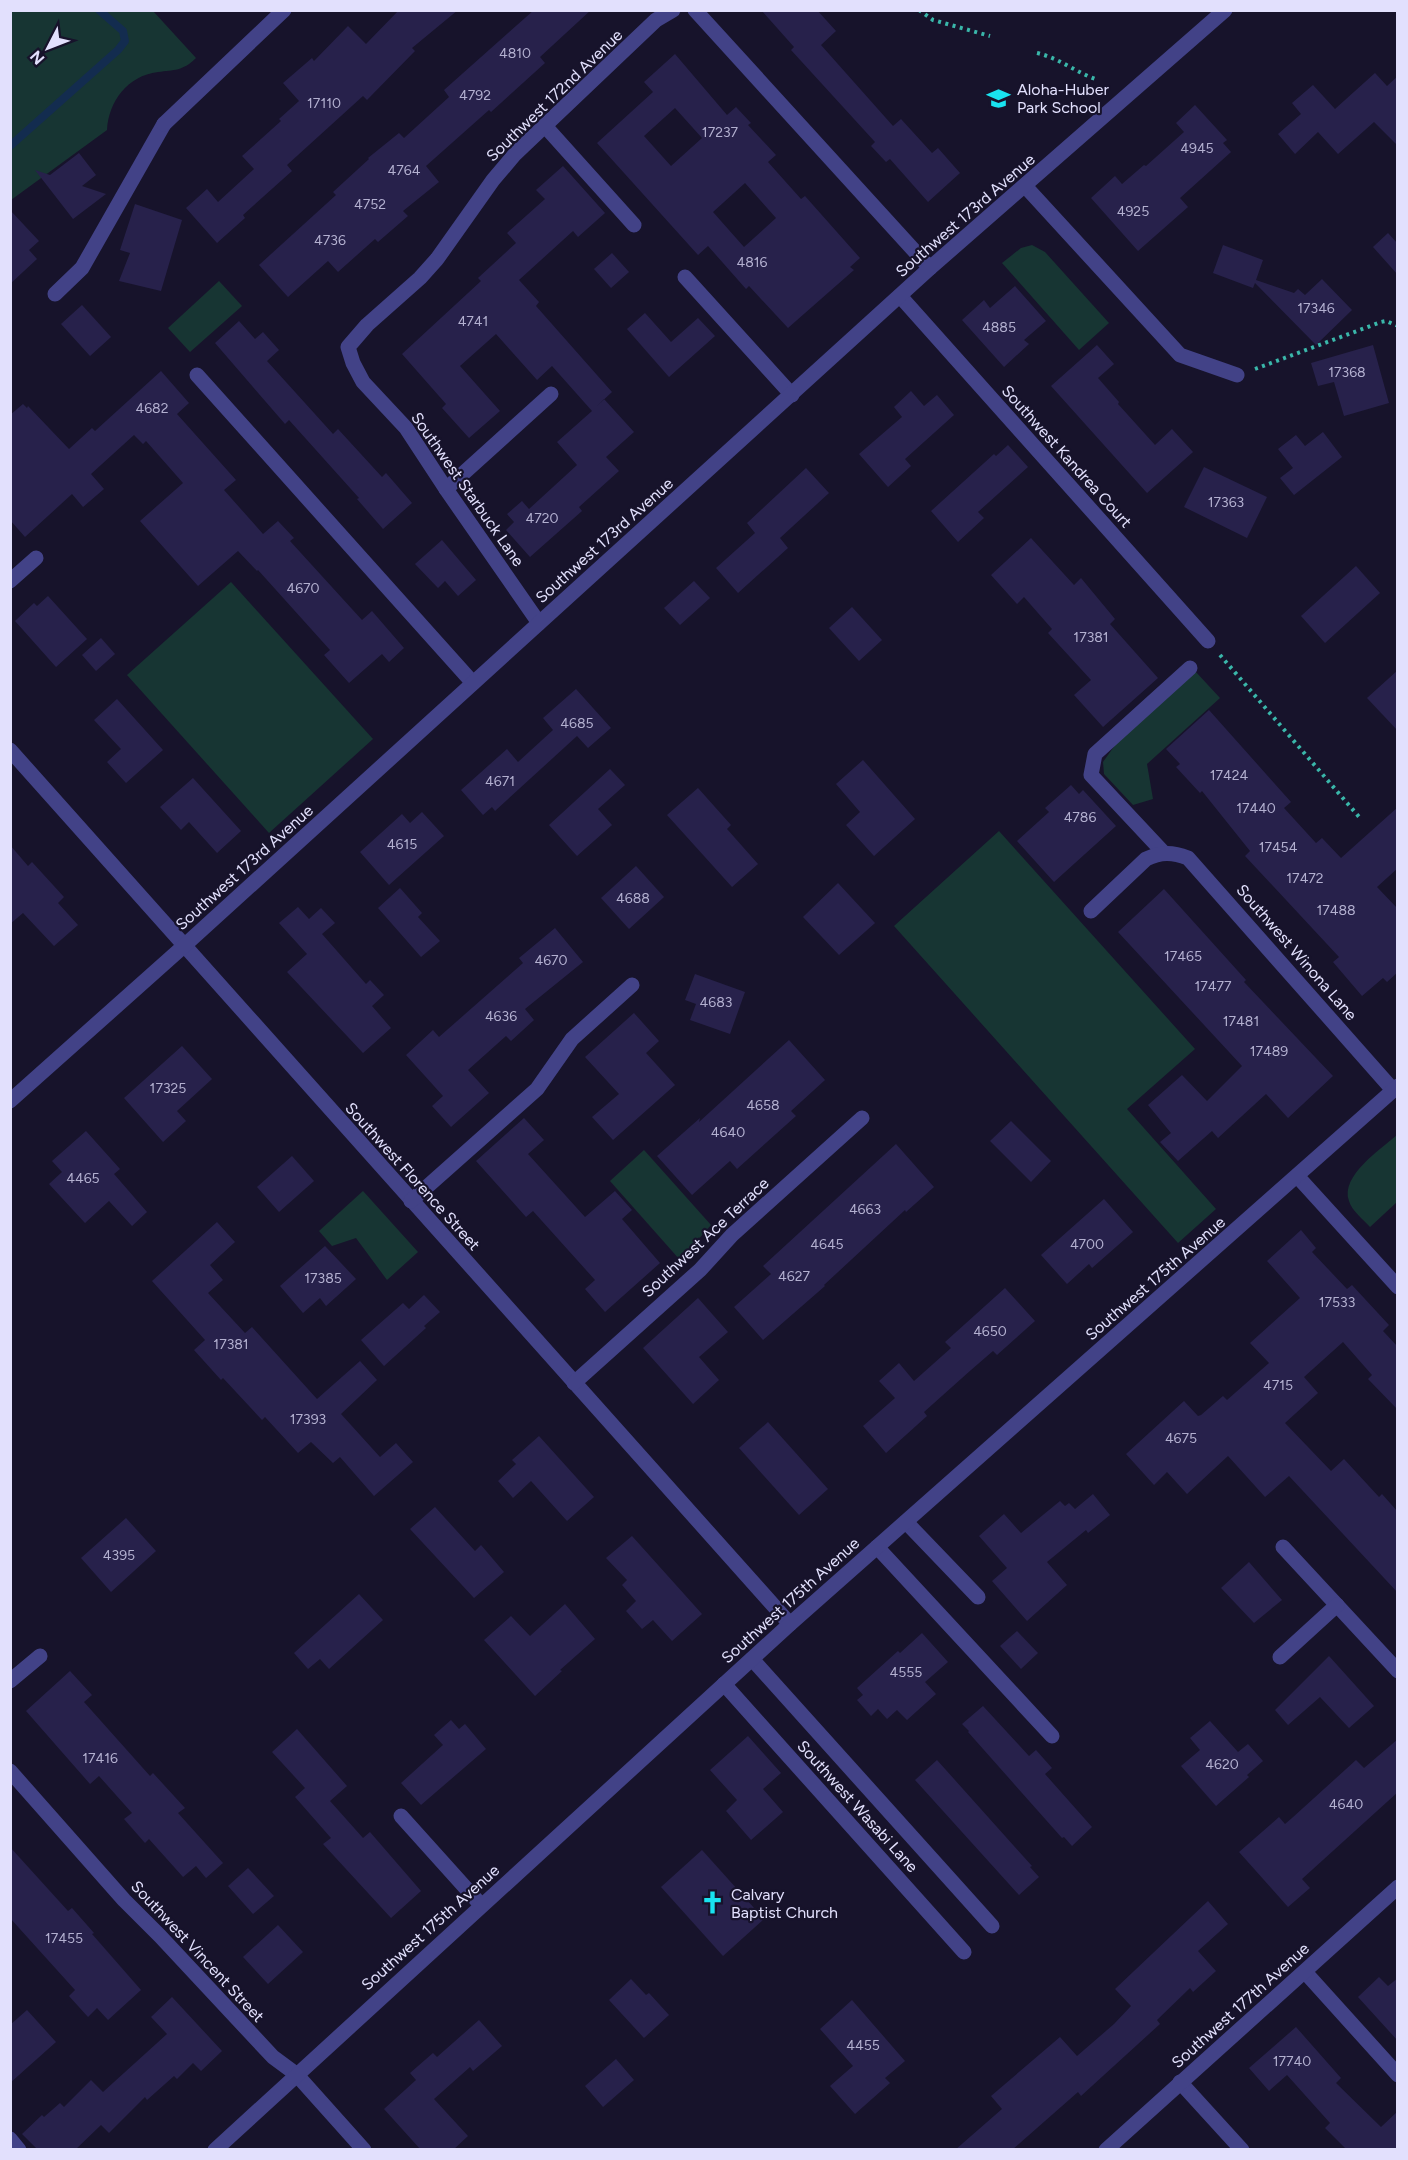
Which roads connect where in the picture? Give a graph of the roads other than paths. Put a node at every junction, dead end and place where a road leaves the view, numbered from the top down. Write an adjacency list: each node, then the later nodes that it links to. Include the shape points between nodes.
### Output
1 (284, 10): 10 (street, via 164,124 82,268)
2 (673, 10): 5 (street, Southwest 172nd Avenue, via 656,20)
3 (694, 10): 8 (street)
4 (1225, 10): 6 (street, Southwest 173rd Avenue)
5 (545, 126): 7 (street); 12 (street, Southwest 172nd Avenue, via 493,180 426,271)
6 (1025, 186): 8 (street, Southwest 173rd Avenue); 14 (street, via 1180,355)
7 (634, 225)
8 (930, 268): 11 (street, Southwest 173rd Avenue)
9 (686, 277): 16 (street)
10 (55, 294)
11 (900, 296): 16 (street, Southwest 173rd Avenue); 21 (street, Southwest Kandrea Court)
12 (348, 347): 17 (street, Southwest Starbuck Lane, via 363,382 406,428)
13 (197, 375): 23 (street)
14 (1237, 375)
15 (551, 394): 17 (street)
16 (792, 395): 20 (street, Southwest 173rd Avenue)
17 (446, 489): 20 (street, Southwest Starbuck Lane)
18 (36, 558): 19 (street)
19 (10, 581)
20 (539, 623): 23 (street, Southwest 173rd Avenue)
21 (1208, 640)
22 (1190, 669): 25 (street, via 1095,754 1091,775)
23 (473, 683): 27 (street, Southwest 173rd Avenue)
24 (10, 750): 27 (street, Southwest Florence Street)
25 (1164, 853): 26 (street, via 1146,859); 29 (street, Southwest Winona Lane, via 1178,854 1194,863)
26 (1091, 911)
27 (185, 945): 30 (street, Southwest 173rd Avenue); 33 (street, Southwest Florence Street)
28 (632, 985): 33 (street, via 572,1039 537,1089)
29 (1395, 1088): 32 (street, Southwest 175th Avenue)
30 (10, 1101)
31 (862, 1118): 35 (street, Southwest Ace Terrace)
32 (1298, 1177): 34 (street); 36 (street, Southwest 175th Avenue)
33 (411, 1201): 35 (street, Southwest Florence Street)
34 (1398, 1287)
35 (574, 1383): 41 (street, Southwest Florence Street)
36 (906, 1522): 37 (street, Southwest 175th Avenue); 39 (street)
37 (877, 1547): 41 (street, Southwest 175th Avenue); 48 (street)
38 (1283, 1547): 40 (street)
39 (978, 1597)
40 (1337, 1605): 43 (street); 45 (street)
41 (790, 1624): 44 (street, Southwest 175th Avenue)
42 (40, 1656): 46 (street)
43 (1280, 1657)
44 (752, 1659): 47 (street, Southwest 175th Avenue); 53 (street)
45 (1398, 1671)
46 (10, 1681)
47 (724, 1684): 52 (street, Southwest 175th Avenue); 54 (street, Southwest Wasabi Lane)
48 (1052, 1736)
49 (10, 1771): 56 (street, Southwest Vincent Street, via 124,1900 273,2057)
50 (401, 1816): 52 (street)
51 (1398, 1887): 55 (street, Southwest 177th Avenue)
52 (481, 1905): 56 (street, Southwest 175th Avenue)
53 (992, 1926)
54 (964, 1952)
55 (1305, 1972): 57 (street); 58 (street, Southwest 177th Avenue)
56 (296, 2074): 61 (street, Southwest 175th Avenue); 62 (street, Southwest Vincent Street)
57 (1398, 2075)
58 (1180, 2082): 63 (street, Southwest 177th Avenue); 64 (street)
59 (10, 2139): 60 (street)
60 (20, 2150)
61 (214, 2150)
62 (364, 2150)
63 (1106, 2150)
64 (1242, 2150)

